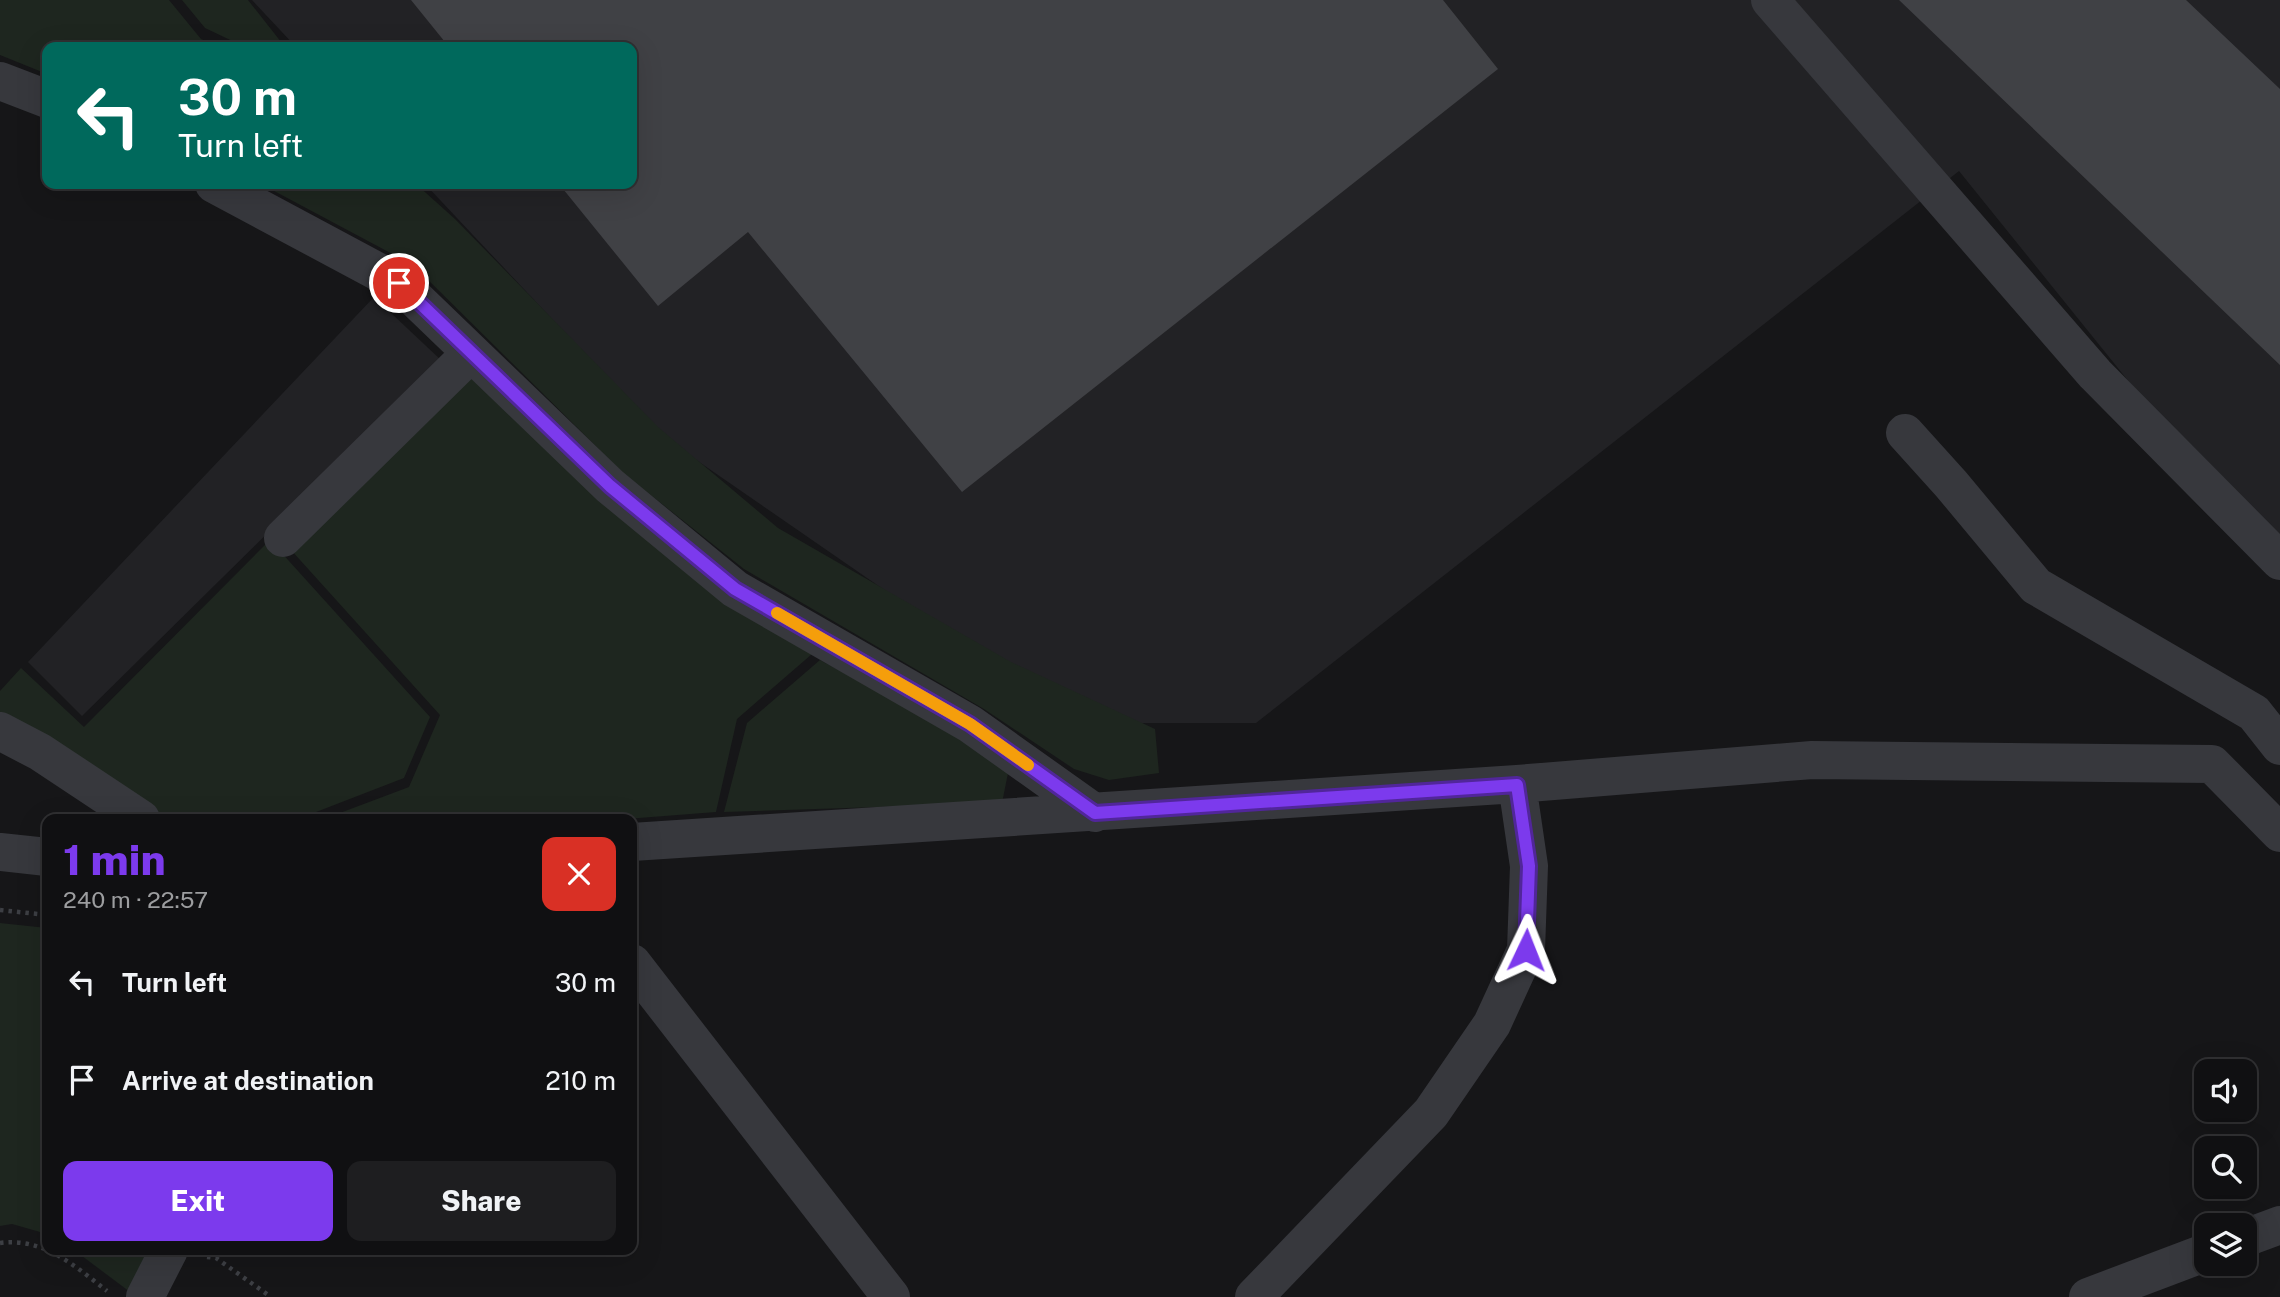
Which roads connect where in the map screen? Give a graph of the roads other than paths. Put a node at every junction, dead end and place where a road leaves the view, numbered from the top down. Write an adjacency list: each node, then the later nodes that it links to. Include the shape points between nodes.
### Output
1 (1770, 0): 8 (street, via 2095,374)
2 (0, 81): 3 (street)
3 (42, 97)
4 (223, 189): 5 (street, via 399,283)
5 (471, 353): 7 (street); 12 (street, via 610,486 735,589 970,724)
6 (1905, 433): 10 (street, via 2036,586 2254,713)
7 (283, 538)
8 (2280, 561)
9 (0, 731): 13 (street)
10 (2280, 746)
11 (1517, 785): 12 (street); 14 (street, via 1812,760 2211,764); 25 (street, via 1529,866 1526,950 1492,1024 1431,1113)
12 (1095, 813): 15 (street)
13 (133, 814)
14 (2280, 833)
15 (637, 842)
16 (0, 852): 17 (street)
17 (42, 856)
18 (637, 970): 24 (street)
19 (2280, 1225): 20 (street)
20 (2257, 1234)
21 (166, 1255): 23 (street)
22 (2194, 1257): 26 (street)
23 (145, 1297)
24 (891, 1297)
25 (1254, 1297)
26 (2088, 1297)

